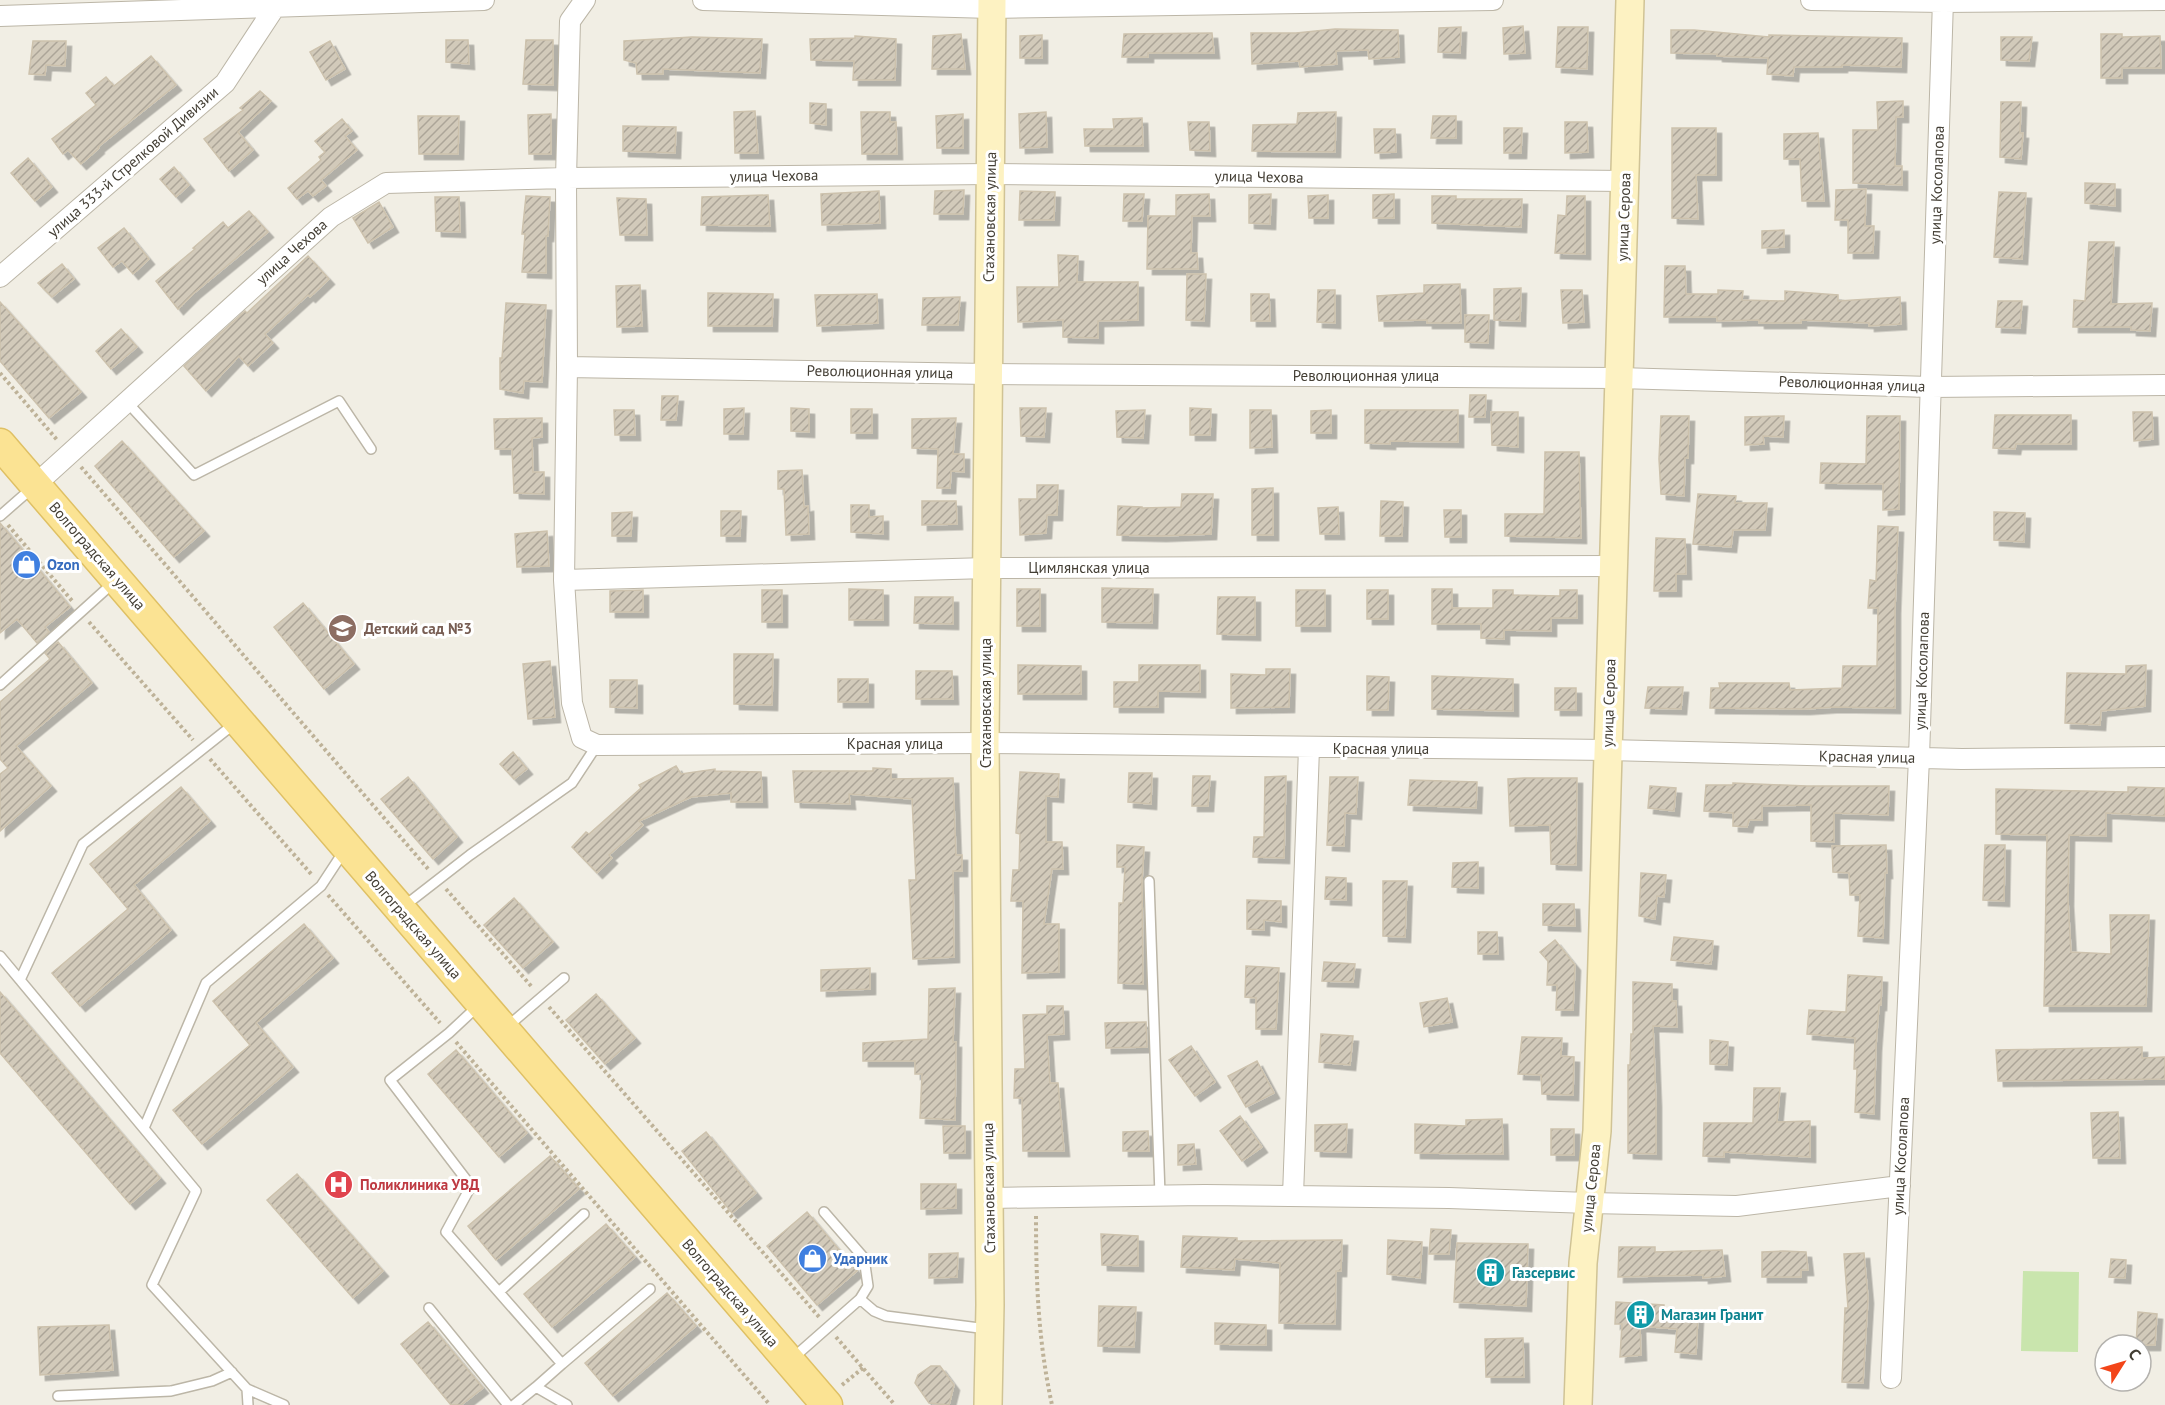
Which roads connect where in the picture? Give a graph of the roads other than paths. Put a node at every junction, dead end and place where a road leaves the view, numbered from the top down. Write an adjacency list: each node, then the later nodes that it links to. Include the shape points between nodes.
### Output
1 (484, 0): 9 (street)
2 (585, 0): 14 (street, via 570,21)
3 (702, 0): 10 (street)
4 (1492, 0): 10 (street)
5 (1630, 0): 15 (street, улица Серова)
6 (1812, 0): 8 (street)
7 (2165, 0): 8 (street)
8 (1943, 1): 21 (street, улица Косолапова)
9 (308, 3): 11 (street)
10 (992, 4): 13 (street, Стахановская улица)
11 (275, 7): 12 (street); 16 (street, улица 333-й Стрелковой Дивизии, via 225,83)
12 (0, 16)
13 (990, 174): 14 (street, улица Чехова); 15 (street, улица Чехова); 18 (street, Стахановская улица)
14 (566, 178): 17 (street); 22 (street, улица Чехова, via 386,183 331,217)
15 (1625, 181): 19 (street, улица Серова)
16 (2, 272)
17 (567, 367): 18 (street, Революционная улица); 30 (street)
18 (988, 374): 19 (street, Революционная улица); 28 (street, Стахановская улица)
19 (1619, 378): 21 (street, Революционная улица); 27 (street, улица Серова)
20 (2165, 385): 21 (street, Революционная улица)
21 (1930, 387): 38 (street, улица Косолапова)
22 (127, 402): 24 (lane, via 194,476 339,401); 25 (street, улица Чехова)
23 (0, 444): 25 (main road, Волгоградская улица)
24 (371, 449)
25 (35, 485): 26 (lane); 29 (main road, Волгоградская улица)
26 (0, 516)
27 (1613, 566): 28 (street, Цимлянская улица); 36 (street, улица Серова)
28 (987, 568): 30 (street, Цимлянская улица); 33 (street, Стахановская улица)
29 (117, 580): 31 (lane); 32 (main road, Волгоградская улица)
30 (564, 580): 34 (street, via 572,703 582,738)
31 (0, 685)
32 (238, 720): 39 (main road, Волгоградская улица); 44 (lane, via 83,844)
33 (985, 743): 34 (street, Красная улица); 35 (street, Красная улица); 51 (street, Стахановская улица)
34 (597, 745): 41 (lane, via 572,783)
35 (1310, 748): 36 (street, Красная улица); 50 (street)
36 (1608, 750): 38 (street, Красная улица); 52 (street, улица Серова, via 1597,1131)
37 (2165, 757): 38 (street, Красная улица)
38 (1919, 759): 48 (street, улица Косолапова)
39 (347, 847): 41 (main road, Волгоградская улица); 47 (lane, via 321,886 206,983)
40 (1149, 880): 49 (lane)
41 (400, 909): 45 (main road, Волгоградская улица)
42 (0, 956): 44 (lane)
43 (564, 978): 46 (lane)
44 (20, 980): 47 (lane)
45 (481, 1003): 46 (main road, Волгоградская улица); 56 (lane, via 390,1080 471,1186 446,1232)
46 (504, 1030): 60 (main road, Волгоградская улица)
47 (144, 1128): 62 (lane, via 196,1191 152,1285)
48 (1900, 1186): 52 (street, via 1737,1206); 63 (street, улица Косолапова)
49 (1160, 1195): 50 (street); 51 (street)
50 (1293, 1196): 52 (street)
51 (989, 1198): 59 (street, Стахановская улица)
52 (1589, 1203): 74 (street, улица Серова)
53 (824, 1212): 57 (lane, via 864,1258 868,1286)
54 (584, 1214): 56 (lane)
55 (650, 1289): 61 (lane)
56 (499, 1292): 61 (lane)
57 (860, 1299): 59 (lane, via 886,1316); 60 (lane)
58 (429, 1308): 69 (lane)
59 (990, 1330): 73 (street, Стахановская улица)
60 (789, 1361): 72 (main road, Волгоградская улица)
61 (562, 1364): 64 (lane)
62 (232, 1372): 65 (lane); 66 (lane, via 171,1391)
63 (1891, 1378)
64 (536, 1387): 70 (lane); 71 (lane)
65 (248, 1389): 67 (lane); 68 (lane)
66 (58, 1396)
67 (248, 1405)
68 (284, 1405)
69 (508, 1405)
70 (514, 1405)
71 (567, 1405)
72 (827, 1405)
73 (988, 1405)
74 (1578, 1405)

